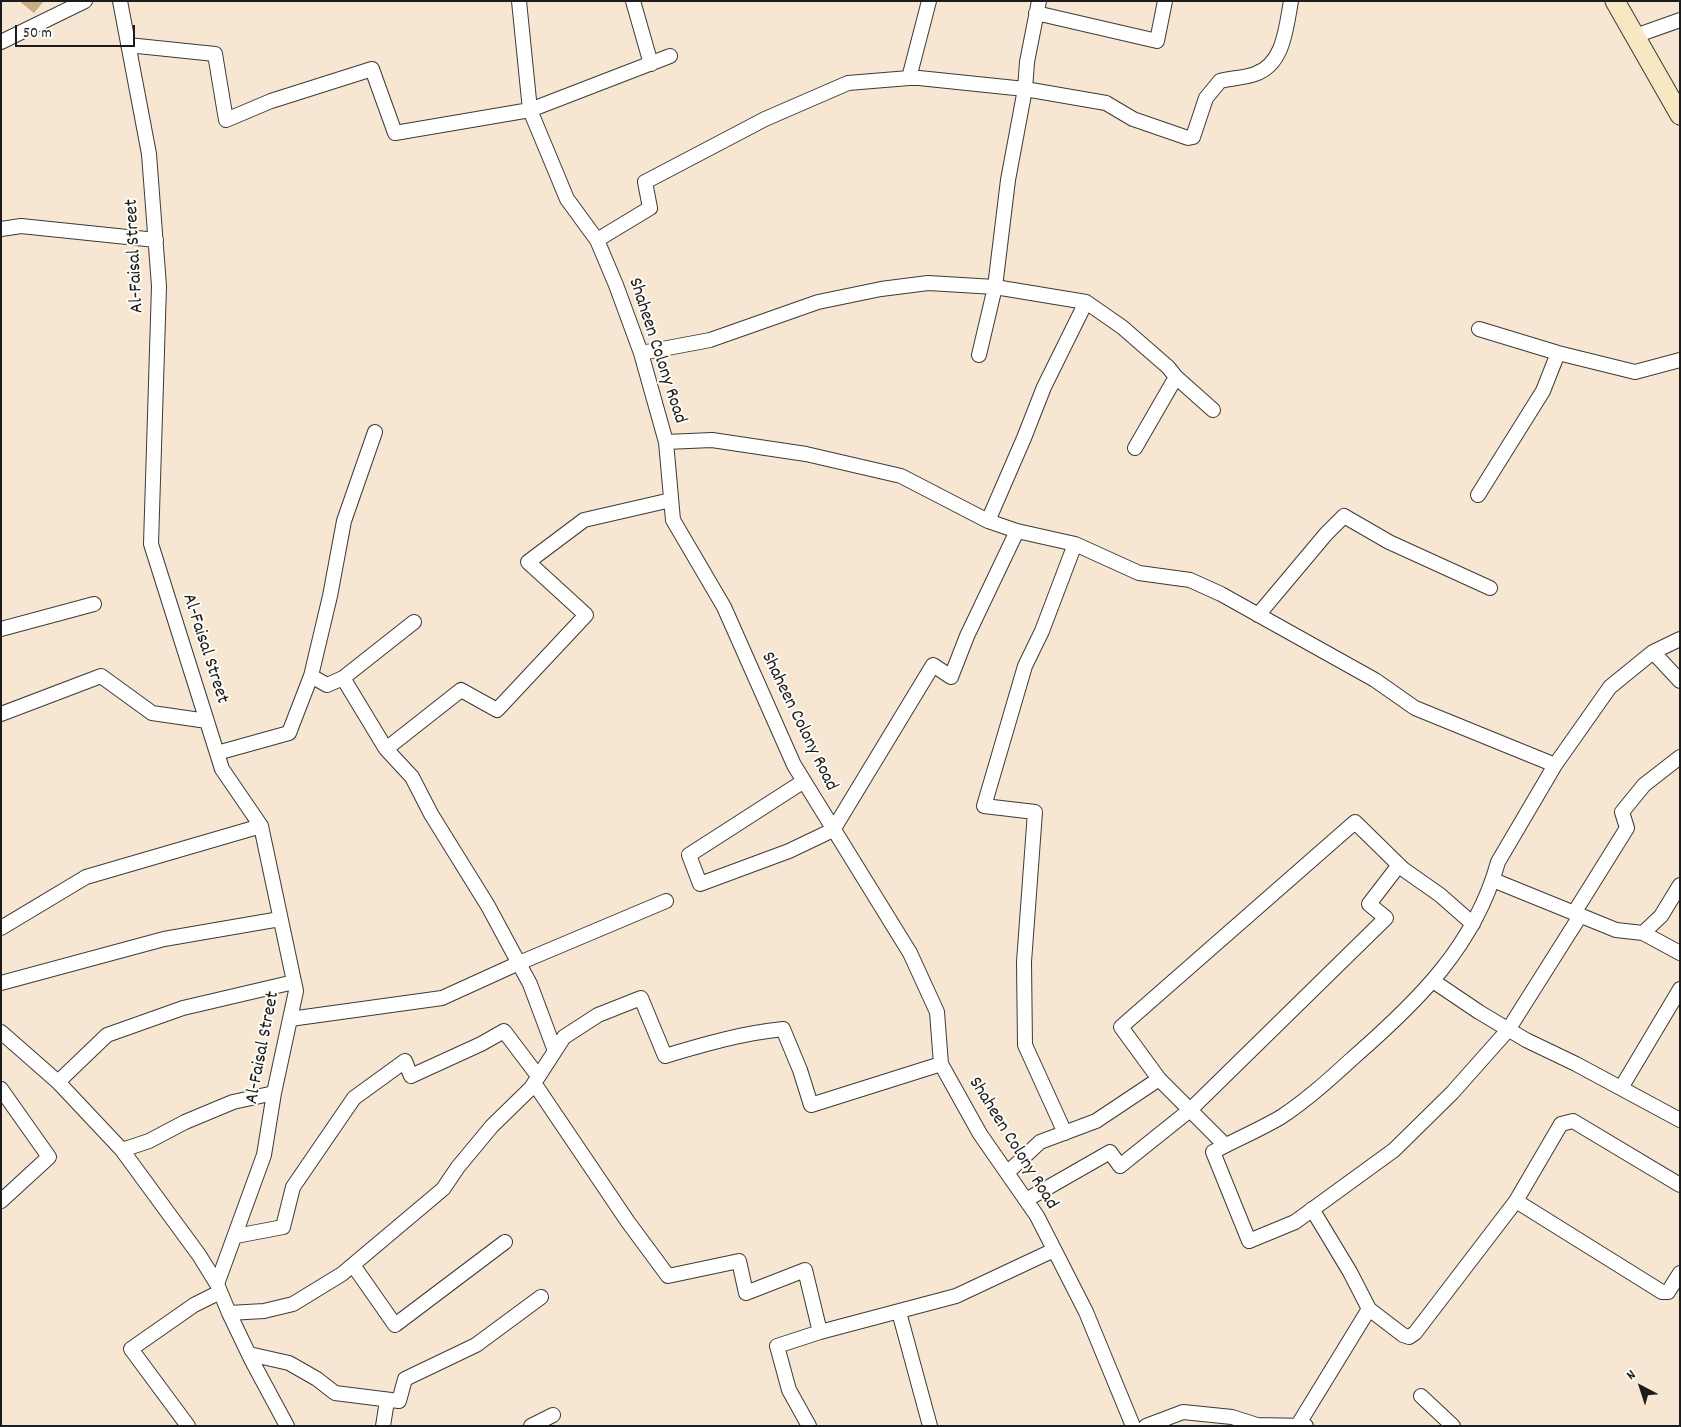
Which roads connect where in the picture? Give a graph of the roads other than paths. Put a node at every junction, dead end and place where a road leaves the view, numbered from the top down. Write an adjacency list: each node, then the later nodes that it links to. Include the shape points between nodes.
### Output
1 (85, 1): 12 (street)
2 (120, 1): 13 (street, Al-Faisal Street)
3 (519, 1): 18 (street, Shaheen Colony Road)
4 (633, 1): 15 (street)
5 (929, 1): 16 (street)
6 (1165, 1): 9 (street, via 1157,41)
7 (1290, 1): 17 (street, via 1283,42 1271,66 1254,74 1220,81 1206,98 1193,137 1133,119 1106,103)
8 (1615, 1): 11 (street)
9 (1038, 7): 17 (street)
10 (1680, 20): 11 (street)
11 (1635, 36): 19 (street)
12 (1, 42)
13 (128, 45): 18 (street, via 215,54 226,120 271,101 372,69 395,133); 21 (street, Al-Faisal Street, via 150,154)
14 (670, 56): 15 (street)
15 (651, 64): 18 (street)
16 (909, 78): 17 (street); 22 (street, via 848,83 765,119 645,182 650,208)
17 (1025, 89): 23 (street, via 1008,180)
18 (530, 110): 22 (street, Shaheen Colony Road, via 567,199)
19 (1680, 115)
20 (1, 229): 21 (street, via 21,226)
21 (156, 240): 51 (street, Al-Faisal Street, via 159,286 151,544)
22 (597, 240): 26 (street, Shaheen Colony Road)
23 (995, 287): 24 (street); 26 (street, via 928,283 881,289 818,302 710,340); 28 (street)
24 (1086, 302): 30 (street, via 1122,327); 37 (street, via 1044,387)
25 (1479, 329): 27 (street)
26 (641, 352): 33 (street, Shaheen Colony Road)
27 (1558, 353): 29 (street, via 1635,372); 35 (street, via 1543,390)
28 (979, 354)
29 (1680, 360)
30 (1176, 377): 31 (street); 34 (street)
31 (1214, 410)
32 (375, 432): 47 (street, via 344,521)
33 (666, 442): 36 (street, Shaheen Colony Road); 37 (street, via 712,440 806,454 901,476)
34 (1135, 448)
35 (1478, 495)
36 (671, 500): 52 (street, via 584,520 528,562 586,615 498,710 462,690); 56 (street, Shaheen Colony Road, via 674,520 724,608)
37 (988, 521): 38 (street)
38 (1017, 531): 39 (street); 58 (street, via 951,677 933,665)
39 (1076, 544): 42 (street, via 1139,573 1190,580); 87 (street, via 1025,666 984,806 1035,812 1024,962 1025,1045)
40 (1490, 588): 42 (street, via 1389,542 1344,516)
41 (94, 604): 44 (street)
42 (1258, 616): 55 (street, via 1375,680 1415,708)
43 (414, 622): 48 (street)
44 (1, 629)
45 (1680, 639): 46 (street)
46 (1653, 652): 49 (street); 55 (street, via 1610,688)
47 (311, 676): 48 (street, via 327,684); 53 (street, via 289,733)
48 (343, 678): 52 (street)
49 (1680, 681)
50 (1, 714): 51 (street, via 101,676 152,713)
51 (207, 721): 53 (street, Al-Faisal Street)
52 (386, 749): 69 (street, via 412,776)
53 (217, 753): 57 (street, Al-Faisal Street, via 222,769)
54 (1680, 757): 63 (street, via 1644,785 1622,812 1627,828)
55 (1555, 765): 60 (street, via 1498,862)
56 (804, 781): 58 (street, Shaheen Colony Road); 58 (street, via 689,855 700,884 789,851)
57 (261, 826): 64 (street, Al-Faisal Street); 66 (street, via 86,878)
58 (833, 830): 78 (street, Shaheen Colony Road, via 910,953 937,1012)
59 (1399, 864): 65 (street); 80 (street, via 1355,822 1121,1027); 85 (street, via 1369,904 1386,918)
60 (1493, 880): 63 (street); 65 (street)
61 (1680, 885): 67 (street, via 1661,916)
62 (666, 901): 69 (street)
63 (1577, 915): 67 (street, via 1616,930); 75 (street)
64 (280, 919): 71 (street, Al-Faisal Street); 72 (street, via 164,939)
65 (1473, 924): 70 (street, via 1467,937)
66 (1, 928)
67 (1643, 933): 68 (street)
68 (1680, 953)
69 (519, 963): 74 (street, via 442,998); 77 (street)
70 (1433, 981): 75 (street); 88 (street, via 1326,1082 1280,1117)
71 (294, 982): 74 (street, Al-Faisal Street, via 296,991); 81 (street, via 182,1008 108,1036)
72 (1, 983)
73 (1680, 989): 82 (street)
74 (290, 1019): 84 (street, Al-Faisal Street)
75 (1508, 1030): 82 (street); 95 (street, via 1452,1093 1394,1150)
76 (1, 1032): 81 (street)
77 (555, 1051): 78 (street, via 564,1037 598,1015 641,998 665,1056 722,1039 783,1029 811,1105); 79 (street)
78 (941, 1064): 90 (street, Shaheen Colony Road, via 980,1134)
79 (536, 1079): 96 (street, via 504,1031 411,1076 405,1061 354,1098 293,1188 283,1227); 99 (street, via 458,1166 443,1189); 106 (street, via 628,1222 668,1276 739,1261 746,1293 805,1270)
80 (1159, 1079): 85 (street); 87 (street, via 1096,1121)
81 (58, 1082): 89 (street)
82 (1621, 1088): 86 (street)
83 (1, 1089): 93 (street, via 49,1157)
84 (274, 1093): 89 (street, via 233,1102); 96 (street, Al-Faisal Street, via 264,1154)
85 (1190, 1110): 88 (street); 92 (street, via 1120,1166 1110,1152)
86 (1679, 1119)
87 (1065, 1132): 90 (street, via 1040,1142)
88 (1225, 1145): 95 (street, via 1213,1152 1249,1241 1294,1222)
89 (122, 1150): 101 (street, via 199,1255)
90 (1007, 1173): 92 (street, Shaheen Colony Road)
91 (1680, 1185): 94 (street, via 1568,1121 1561,1124)
92 (1026, 1200): 98 (street, Shaheen Colony Road)
93 (1, 1201)
94 (1516, 1201): 100 (street, via 1662,1292 1668,1292); 103 (street, via 1409,1338)
95 (1312, 1209): 103 (street)
96 (236, 1236): 101 (street, Al-Faisal Street)
97 (505, 1242): 99 (street, via 394,1325)
98 (1054, 1250): 104 (street, via 956,1296); 118 (street, Shaheen Colony Road, via 1086,1312)
99 (353, 1265): 105 (street, via 293,1304 264,1311)
100 (1680, 1273)
101 (219, 1288): 105 (street); 112 (street, via 131,1349)
102 (541, 1297): 109 (street, via 476,1345 405,1380 399,1402)
103 (1369, 1310): 111 (street)
104 (899, 1312): 106 (street); 117 (street)
105 (229, 1313): 107 (street)
106 (820, 1332): 116 (street, via 777,1346 789,1390)
107 (249, 1354): 109 (street, via 289,1363 335,1394); 113 (street)
108 (1421, 1396): 121 (street)
109 (387, 1401): 114 (street)
110 (554, 1415): 115 (street)
111 (1298, 1425): 119 (street, via 1257,1425 1232,1417 1183,1412); 120 (street)
112 (188, 1426)
113 (287, 1426)
114 (383, 1426)
115 (531, 1426)
116 (809, 1426)
117 (930, 1426)
118 (1133, 1426)
119 (1146, 1426)
120 (1306, 1426)
121 (1453, 1426)

